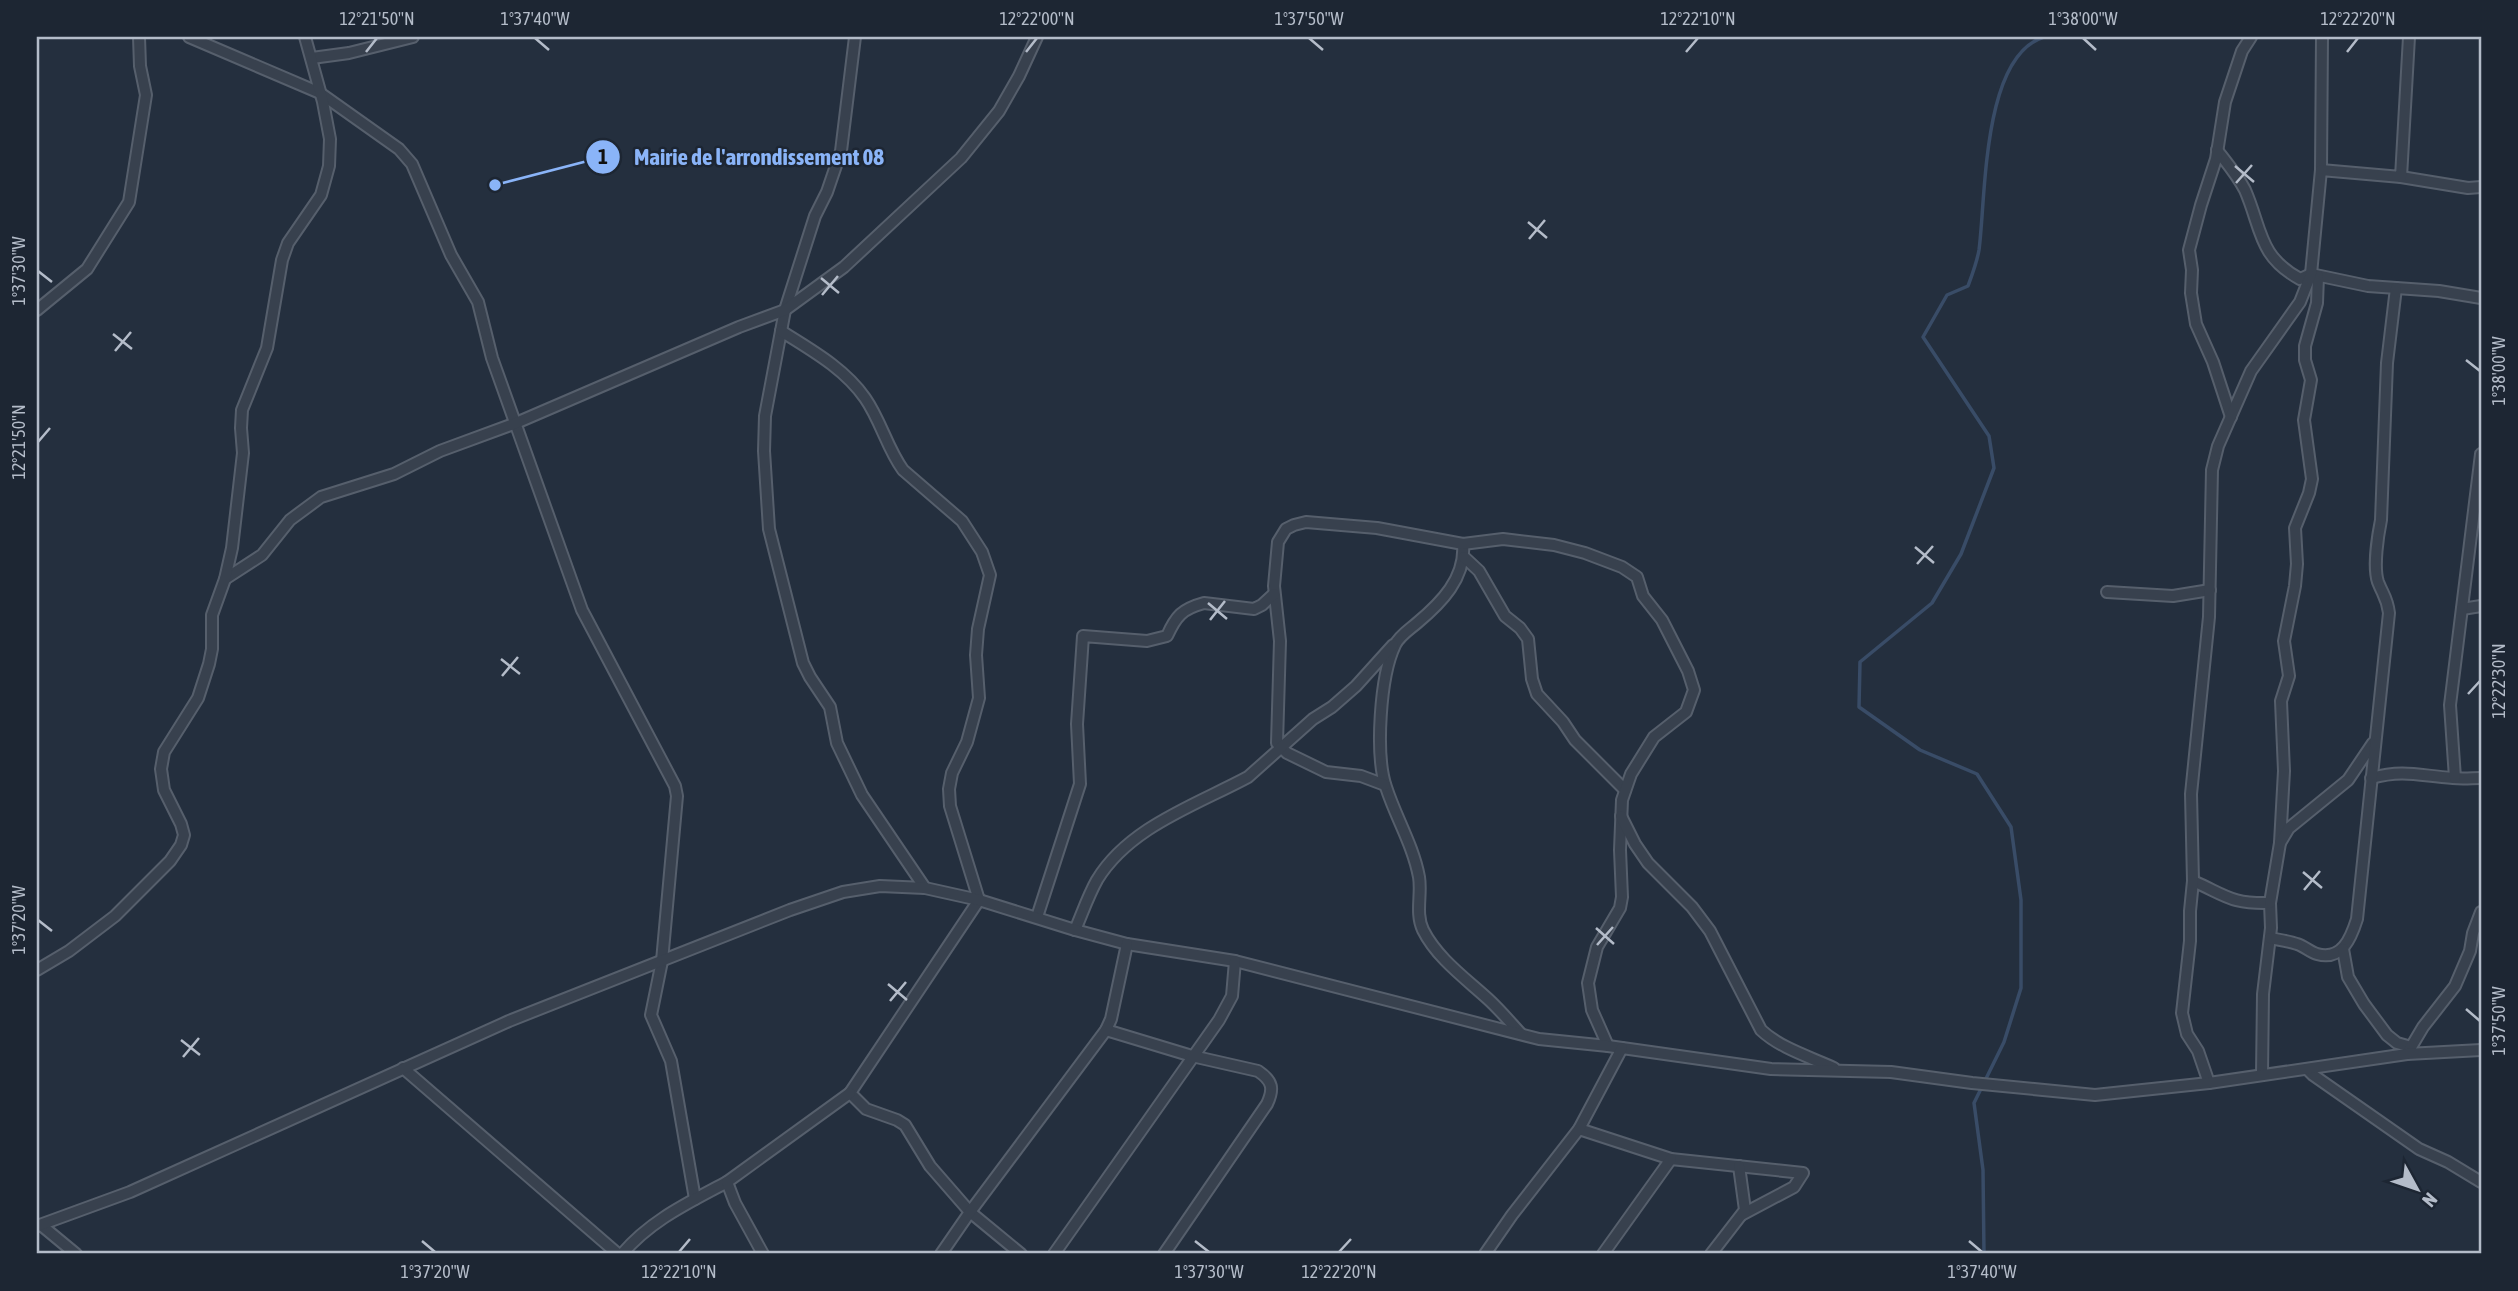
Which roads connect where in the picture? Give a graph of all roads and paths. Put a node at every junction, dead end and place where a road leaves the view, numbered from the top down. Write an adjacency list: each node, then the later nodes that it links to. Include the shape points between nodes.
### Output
1 (139, 37): 19 (street, via 146,95 128,202 87,269)
2 (190, 37): 11 (street)
3 (305, 37): 10 (street)
4 (413, 37): 10 (street)
5 (855, 37): 20 (street, via 841,151)
6 (1037, 37): 20 (street, via 999,111 961,158 844,267)
7 (2251, 37): 12 (street, via 2224,102)
8 (2322, 37): 13 (street)
9 (2409, 37): 14 (street)
10 (312, 58): 11 (street)
11 (320, 93): 23 (street, via 412,164 451,255 478,302); 29 (street, via 330,139 329,166 321,195 288,243 267,348 242,410 242,472)
12 (2217, 150): 16 (street, via 2243,187 2271,258 2300,279); 22 (street, via 2189,250 2191,293 2196,324)
13 (2320, 170): 14 (street); 16 (street)
14 (2401, 177): 15 (street)
15 (2481, 187)
16 (2315, 275): 17 (street); 22 (street, via 2251,371); 44 (street, via 2317,303 2305,346 2311,380 2304,420 2312,479 2295,528 2295,586 2284,641 2289,676 2281,701)
17 (2396, 288): 18 (street); 36 (street, via 2387,363 2377,579 2387,597 2389,614)
18 (2481, 298)
19 (37, 310)
20 (785, 310): 21 (street); 23 (street)
21 (781, 331): 46 (street, via 765,416 764,465 769,529 803,663 830,707 837,743 862,795); 47 (street, via 853,383 903,470 962,521 989,568 990,584 978,629 979,698 949,789)
22 (2231, 417): 30 (street, via 2212,470)
23 (516, 423): 29 (street, via 439,451 394,474 321,496 290,520 262,555); 55 (street, via 582,610 675,786)
24 (2481, 454): 27 (street)
25 (2481, 533): 27 (street)
26 (1463, 544): 28 (street); 32 (street, via 1377,528 1294,525 1278,542); 42 (street, via 1503,539 1554,545 1585,552 1637,577 1694,690 1686,712 1654,737)
27 (2469, 549): 34 (street)
28 (1464, 557): 35 (street, via 1443,600); 42 (street, via 1479,571 1505,616 1528,639 1537,694)
29 (225, 579): 57 (street, via 212,615 212,649 204,681 164,752 161,769 164,790 184,835 181,845 115,916)
30 (2210, 590): 31 (street, via 2173,596); 45 (street, via 2191,794)
31 (2107, 592)
32 (1274, 594): 37 (street, via 1280,641 1276,731); 50 (street, via 1254,609 1198,605 1174,619 1167,636 1147,642 1083,636 1077,724 1080,784)
33 (2481, 607): 34 (street)
34 (2462, 609): 39 (street, via 2450,705)
35 (1395, 643): 37 (street, via 1356,686); 41 (street, via 1382,705)
36 (2374, 741): 38 (street); 44 (street, via 2348,780 2289,828)
37 (1280, 748): 41 (street, via 1326,772 1361,776); 51 (street, via 1248,777 1133,839 1097,880)
38 (2371, 778): 39 (street, via 2404,772); 54 (street, via 2357,919)
39 (2455, 778): 40 (street)
40 (2481, 778)
41 (1385, 785): 59 (street, via 1417,870 1424,932 1444,959)
42 (1625, 790): 43 (street)
43 (1620, 813): 60 (street, via 1620,908 1597,947 1588,983 1592,1010); 67 (street, via 1648,863 1710,931 1761,1030)
44 (2280, 843): 48 (street)
45 (2193, 881): 48 (street, via 2231,901); 69 (street, via 2182,1013)
46 (925, 888): 47 (street); 55 (street, via 880,886 843,892)
47 (979, 900): 50 (street); 70 (street)
48 (2270, 903): 52 (street)
49 (2481, 912): 63 (street, via 2455,986)
50 (1037, 917): 51 (street)
51 (1075, 930): 53 (street)
52 (2270, 938): 54 (street, via 2317,954 2333,955); 68 (street, via 2263,994)
53 (1127, 944): 56 (street); 58 (street)
54 (2343, 949): 63 (street, via 2348,977 2364,1004 2387,1035)
55 (662, 961): 65 (street); 76 (street, via 651,1015 671,1061)
56 (1236, 961): 59 (street); 64 (street, via 1232,996)
57 (37, 970)
58 (1105, 1030): 64 (street); 77 (street)
59 (1521, 1034): 60 (street)
60 (1608, 1046): 61 (street)
61 (1622, 1048): 67 (street, via 1771,1069); 71 (street)
62 (2481, 1050): 63 (street)
63 (2409, 1051): 66 (street)
64 (1192, 1056): 85 (street); 86 (street, via 1258,1071 1267,1077 1272,1092)
65 (403, 1068): 79 (street, via 130,1192); 81 (street)
66 (2307, 1069): 68 (street); 75 (street, via 2419,1149)
67 (1840, 1070): 69 (street, via 2095,1095)
68 (2262, 1075): 69 (street)
69 (2209, 1083)
70 (850, 1093): 74 (street); 77 (street, via 866,1109 905,1125 930,1166)
71 (1579, 1129): 72 (street); 87 (street)
72 (1671, 1159): 73 (street); 88 (street)
73 (1739, 1166): 78 (street); 78 (street, via 1803,1172 1794,1187)
74 (727, 1182): 76 (street); 82 (street)
75 (2481, 1182)
76 (695, 1199): 81 (street, via 662,1217)
77 (970, 1212): 83 (street); 84 (street)
78 (1743, 1214): 89 (street)
79 (39, 1225): 80 (street)
80 (76, 1254)
81 (620, 1254)
82 (763, 1254)
83 (941, 1254)
84 (1021, 1254)
85 (1054, 1254)
86 (1164, 1254)
87 (1485, 1254)
88 (1603, 1254)
89 (1711, 1254)

